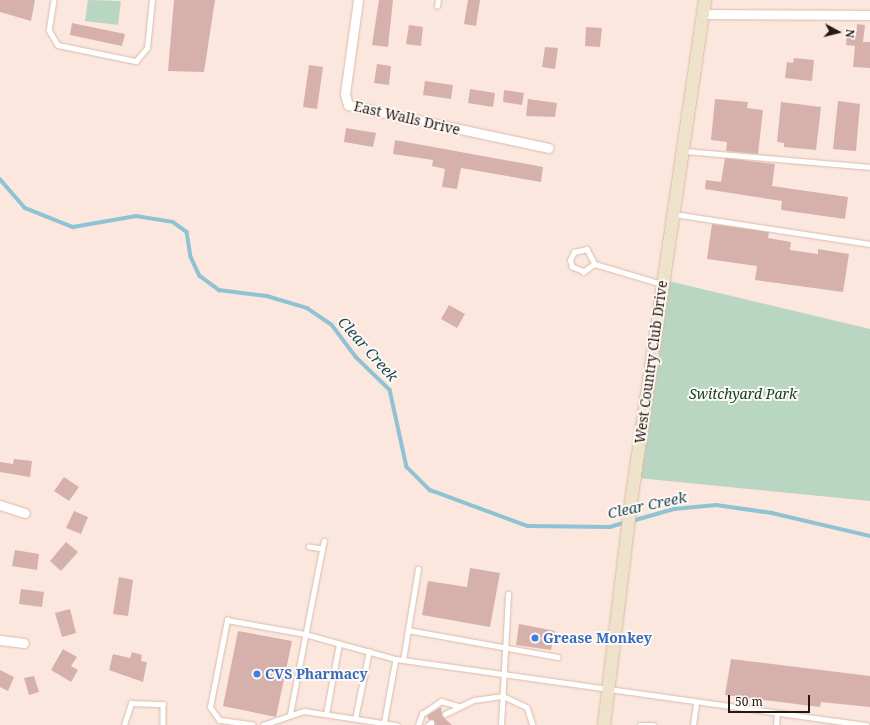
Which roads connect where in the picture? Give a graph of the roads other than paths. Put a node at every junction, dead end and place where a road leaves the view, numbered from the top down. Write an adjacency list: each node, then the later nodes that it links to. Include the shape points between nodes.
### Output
1 (54, 0): 2 (lane, via 49,30 58,45 136,61 147,48)
2 (152, 0)
3 (358, 0): 9 (street, East Walls Drive, via 345,94 348,105)
4 (438, 0): 6 (lane)
5 (705, 0): 7 (main road, West Country Club Drive)
6 (437, 6)
7 (703, 14): 8 (street); 10 (main road, West Country Club Drive)
8 (870, 15)
9 (548, 148)
10 (683, 150): 11 (lane); 12 (main road, West Country Club Drive)
11 (870, 167)
12 (672, 214): 13 (lane); 15 (main road, West Country Club Drive)
13 (870, 244)
14 (595, 264): 14 (lane, via 584,272 572,267 570,260 574,252 587,249); 15 (lane)
15 (662, 284): 34 (main road, West Country Club Drive)
16 (0, 505): 17 (street)
17 (26, 513)
18 (324, 541): 20 (lane)
19 (309, 547): 20 (lane)
20 (322, 549): 24 (lane)
21 (418, 569): 23 (lane)
22 (508, 594): 28 (lane)
23 (408, 630): 28 (lane); 32 (lane)
24 (305, 634): 27 (lane); 38 (lane); 45 (lane, via 228,620 210,707 219,720)
25 (0, 640): 26 (street)
26 (24, 643)
27 (339, 644): 29 (lane); 39 (lane)
28 (506, 647): 30 (lane); 33 (lane)
29 (369, 651): 31 (lane); 42 (lane)
30 (558, 657)
31 (396, 659): 32 (lane); 47 (lane)
32 (403, 660): 33 (lane)
33 (505, 675): 34 (lane); 35 (lane)
34 (608, 690): 36 (lane); 52 (main road, West Country Club Drive)
35 (503, 696): 37 (lane); 50 (lane); 51 (lane, via 527,707)
36 (696, 703): 41 (lane); 55 (lane)
37 (459, 706): 40 (lane); 49 (lane, via 441,701 422,714)
38 (290, 714): 39 (lane, via 304,711); 46 (lane)
39 (326, 714): 42 (lane)
40 (445, 714)
41 (776, 714): 56 (lane); 57 (lane)
42 (355, 719): 47 (lane)
43 (124, 725): 44 (lane, via 131,703 164,704)
44 (163, 725)
45 (253, 725)
46 (263, 725)
47 (384, 725): 48 (lane)
48 (397, 725)
49 (418, 725)
50 (501, 725)
51 (533, 725)
52 (604, 725)
53 (640, 725): 54 (lane)
54 (654, 725)
55 (693, 725)
56 (776, 725)
57 (866, 725)

